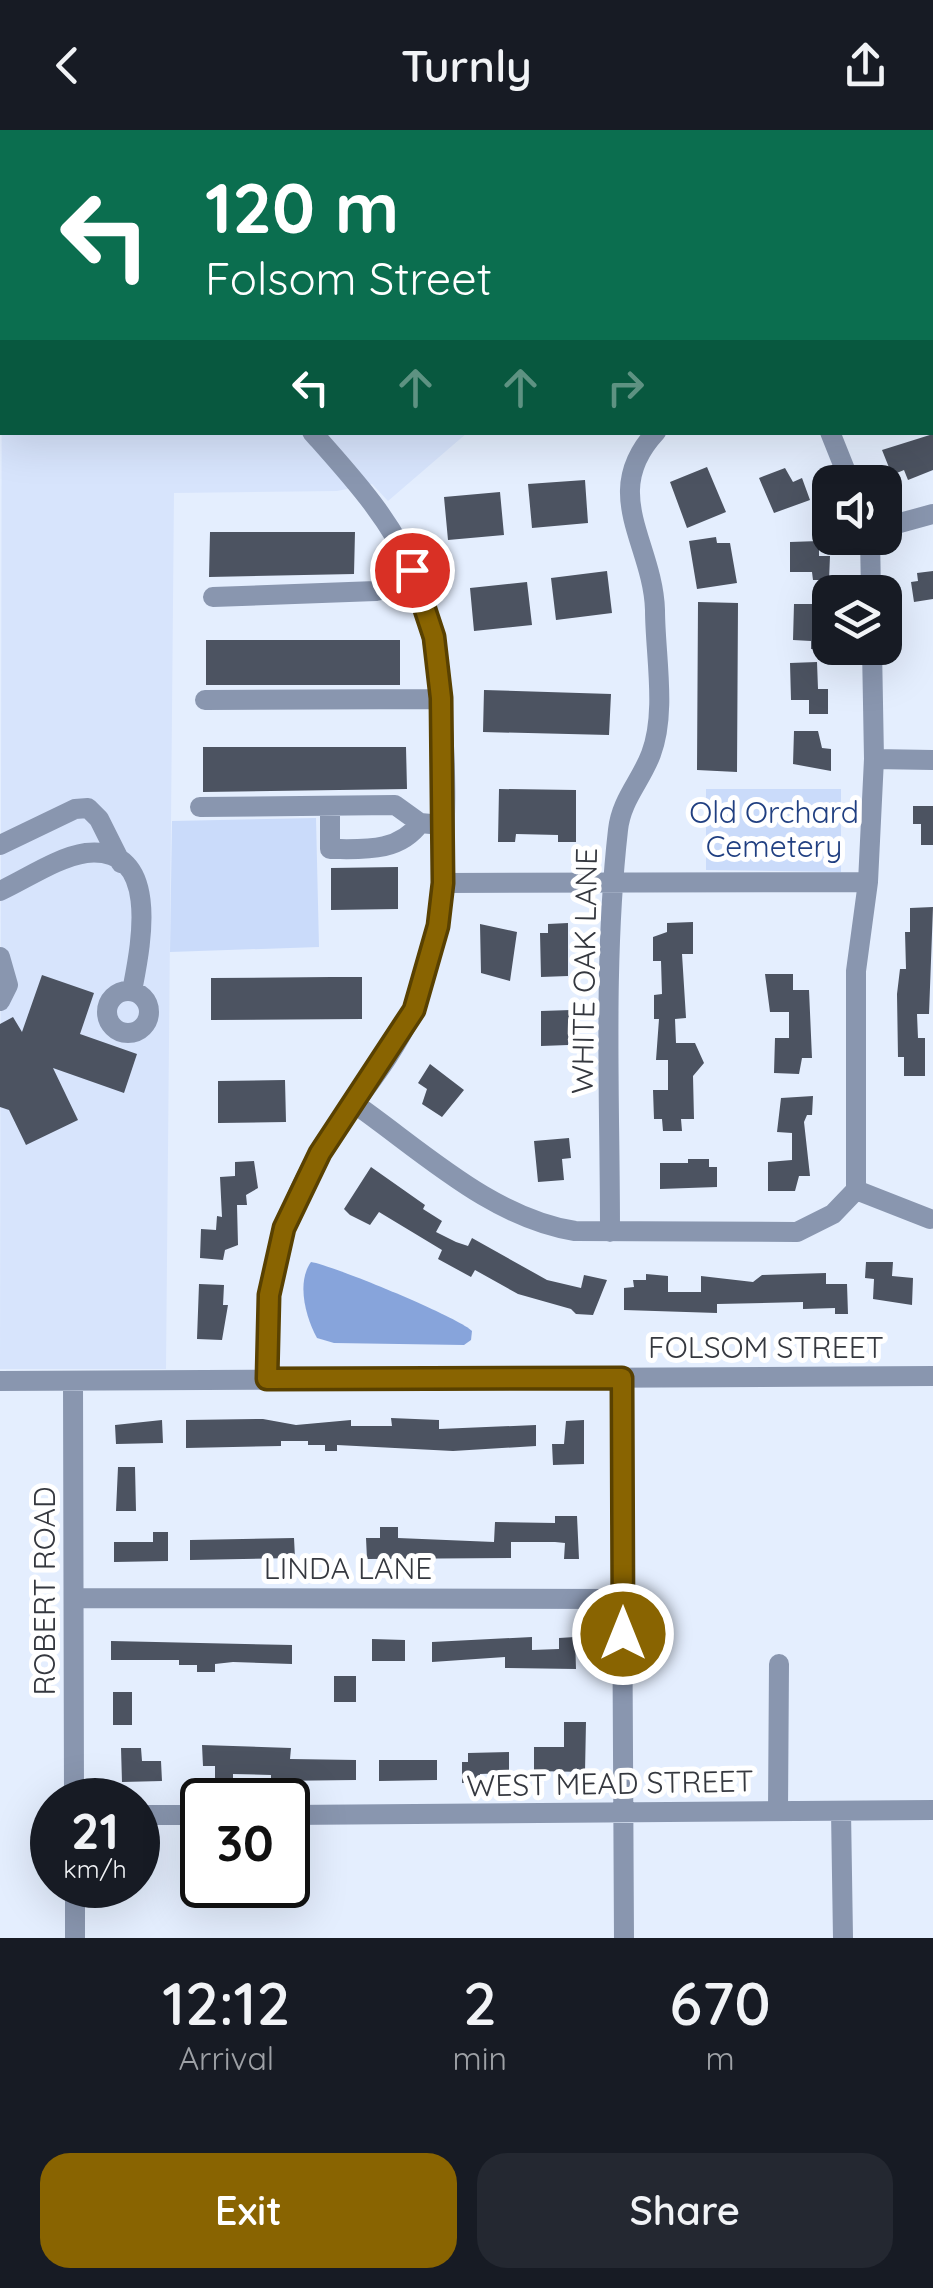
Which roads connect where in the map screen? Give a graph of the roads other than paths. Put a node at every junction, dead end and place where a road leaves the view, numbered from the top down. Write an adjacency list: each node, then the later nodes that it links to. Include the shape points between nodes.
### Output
1 (314, 435): 7 (street, via 391,528)
2 (654, 435): 22 (street, WHITE OAK LANE, via 638,454 628,497 654,586 657,723 650,756 623,803)
3 (831, 435): 4 (street)
4 (843, 465)
5 (933, 514): 6 (street)
6 (902, 523)
7 (416, 582): 8 (street, via 376,591); 10 (street, via 434,637)
8 (213, 597)
9 (872, 665): 12 (street)
10 (441, 698): 11 (street); 17 (street)
11 (204, 700)
12 (874, 758): 13 (street); 20 (street)
13 (933, 760)
14 (330, 806): 15 (street); 16 (street, via 395,805); 16 (street, via 330,849 379,848)
15 (200, 807)
16 (420, 823): 17 (street)
17 (442, 825): 21 (street)
18 (0, 845): 19 (street, via 75,808 88,808)
19 (121, 863): 23 (street, via 84,854); 25 (street, via 141,892 143,934)
20 (868, 882): 22 (street); 28 (street, via 856,972)
21 (443, 883): 22 (street); 27 (street, via 428,974 414,1010)
22 (613, 883): 30 (street, WHITE OAK LANE)
23 (0, 891)
24 (0, 957): 26 (street, via 8,986)
25 (132, 991)
26 (0, 1000)
27 (355, 1104): 30 (street, via 520,1217); 33 (street, via 313,1165 284,1228 269,1295)
28 (856, 1190): 29 (street); 30 (street, via 833,1214 797,1232)
29 (930, 1219)
30 (610, 1232)
31 (933, 1376): 32 (street, FOLSOM STREET)
32 (622, 1378): 33 (street, FOLSOM STREET); 37 (street)
33 (267, 1379): 35 (street, FOLSOM STREET)
34 (0, 1381): 35 (street, FOLSOM STREET)
35 (73, 1381): 36 (street, ROBERT ROAD)
36 (74, 1598): 37 (street, LINDA LANE); 39 (street, ROBERT ROAD)
37 (623, 1598): 44 (street)
38 (779, 1664): 41 (street)
39 (74, 1778)
40 (933, 1810): 42 (street, WEST MEAD STREET)
41 (778, 1811): 42 (street, WEST MEAD STREET); 44 (street, WEST MEAD STREET)
42 (841, 1811): 48 (street)
43 (310, 1815): 44 (street, WEST MEAD STREET)
44 (624, 1815): 47 (street)
45 (75, 1908): 46 (street)
46 (75, 1938)
47 (624, 1938)
48 (843, 1938)

